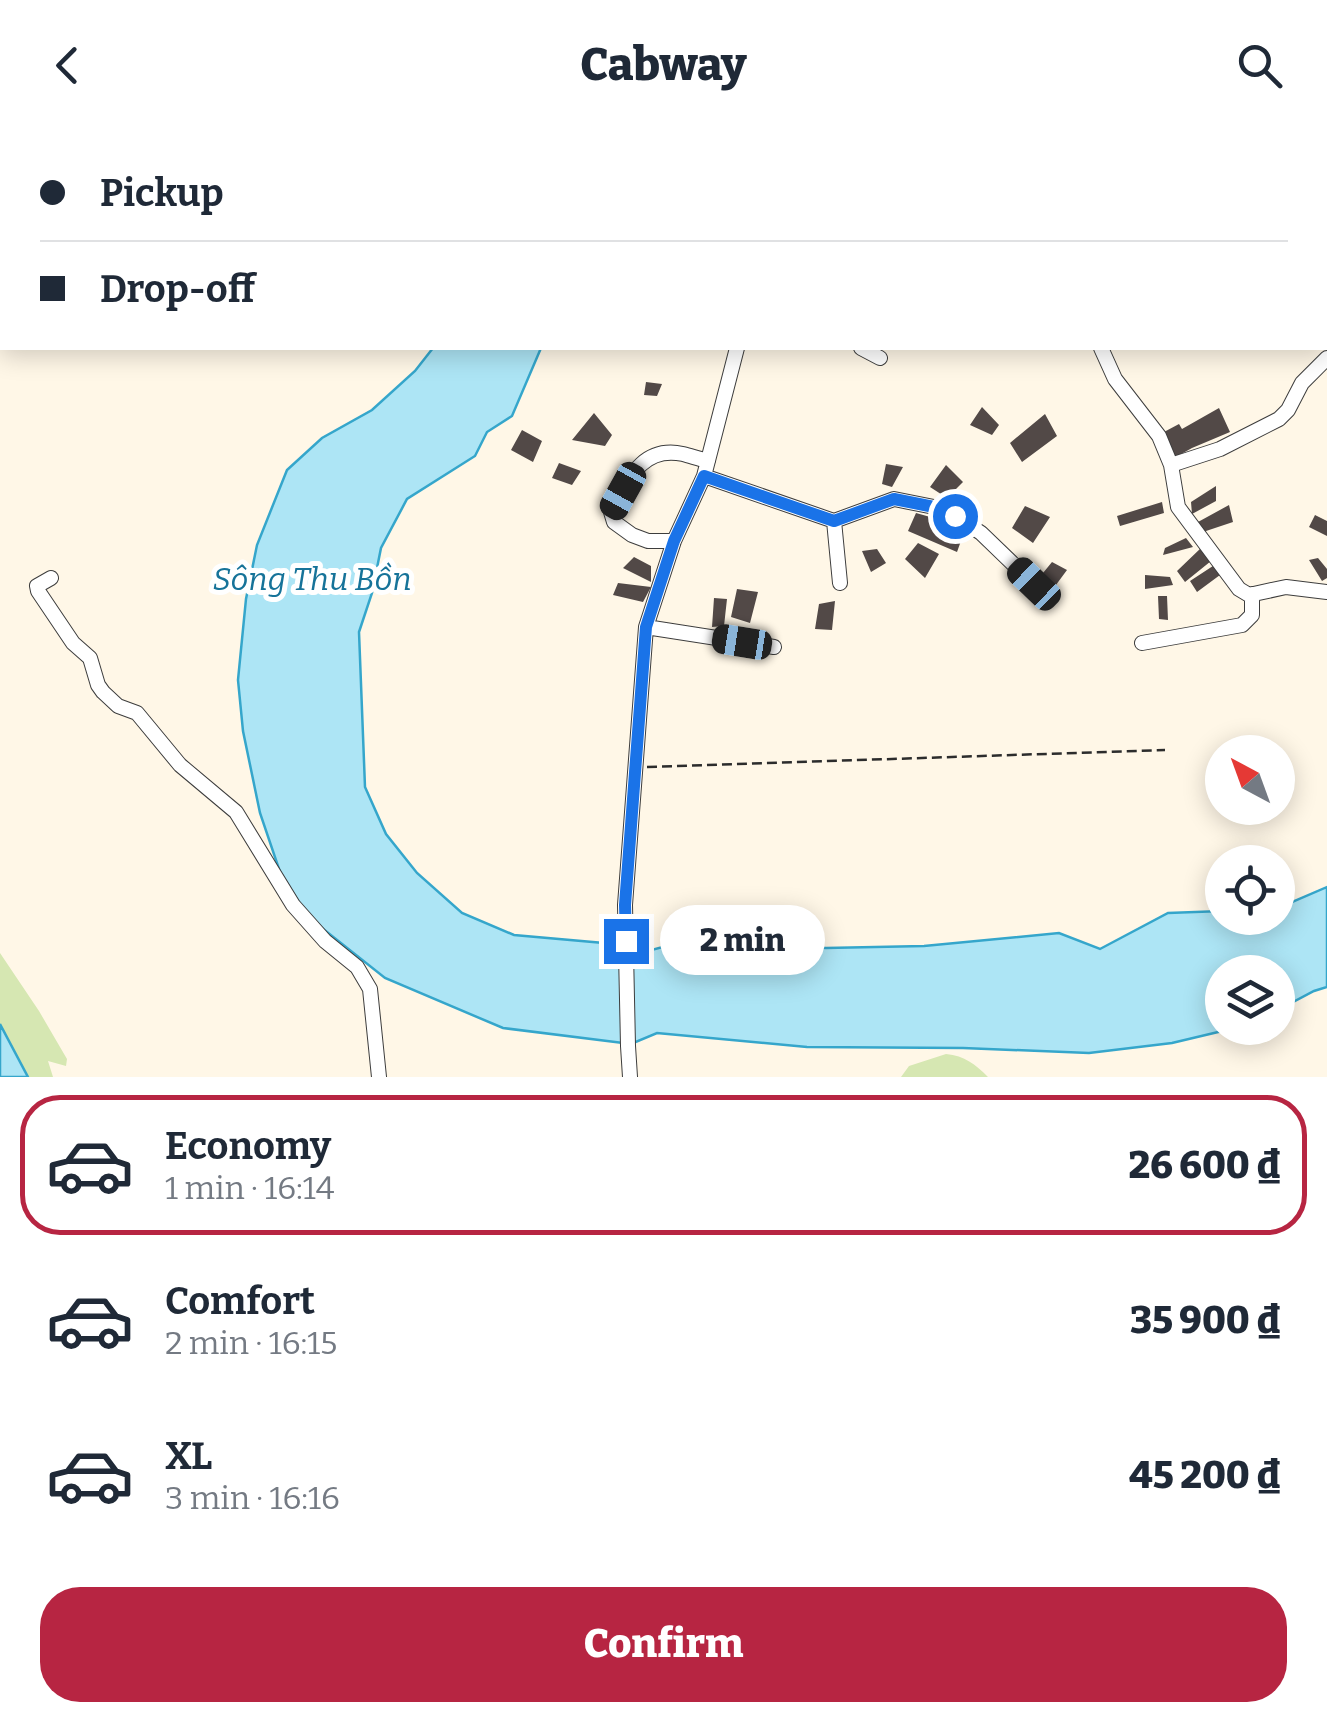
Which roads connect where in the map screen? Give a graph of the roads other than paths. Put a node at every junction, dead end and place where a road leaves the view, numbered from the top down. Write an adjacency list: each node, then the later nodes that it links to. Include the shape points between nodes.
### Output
1 (737, 350): 7 (street)
2 (865, 350): 4 (street)
3 (1103, 350): 6 (street)
4 (880, 358)
5 (1327, 358): 6 (street, via 1279,419)
6 (1171, 465): 14 (street, via 1178,506 1239,589)
7 (706, 468): 8 (street); 9 (street); 9 (street, via 676,454 649,457 612,512 614,522 632,535)
8 (834, 521): 11 (street); 12 (street, via 894,499 934,507 981,533)
9 (674, 541): 15 (street)
10 (51, 578): 18 (street, via 38,591 90,658 103,692 137,713 180,765 236,812 293,905 364,976)
11 (840, 583)
12 (1038, 588)
13 (1327, 592): 14 (street, via 1286,587)
14 (1252, 594): 16 (street, via 1252,616 1242,625)
15 (646, 627): 17 (street); 19 (street, via 625,905)
16 (1142, 643)
17 (774, 647)
18 (380, 1077)
19 (630, 1077)

